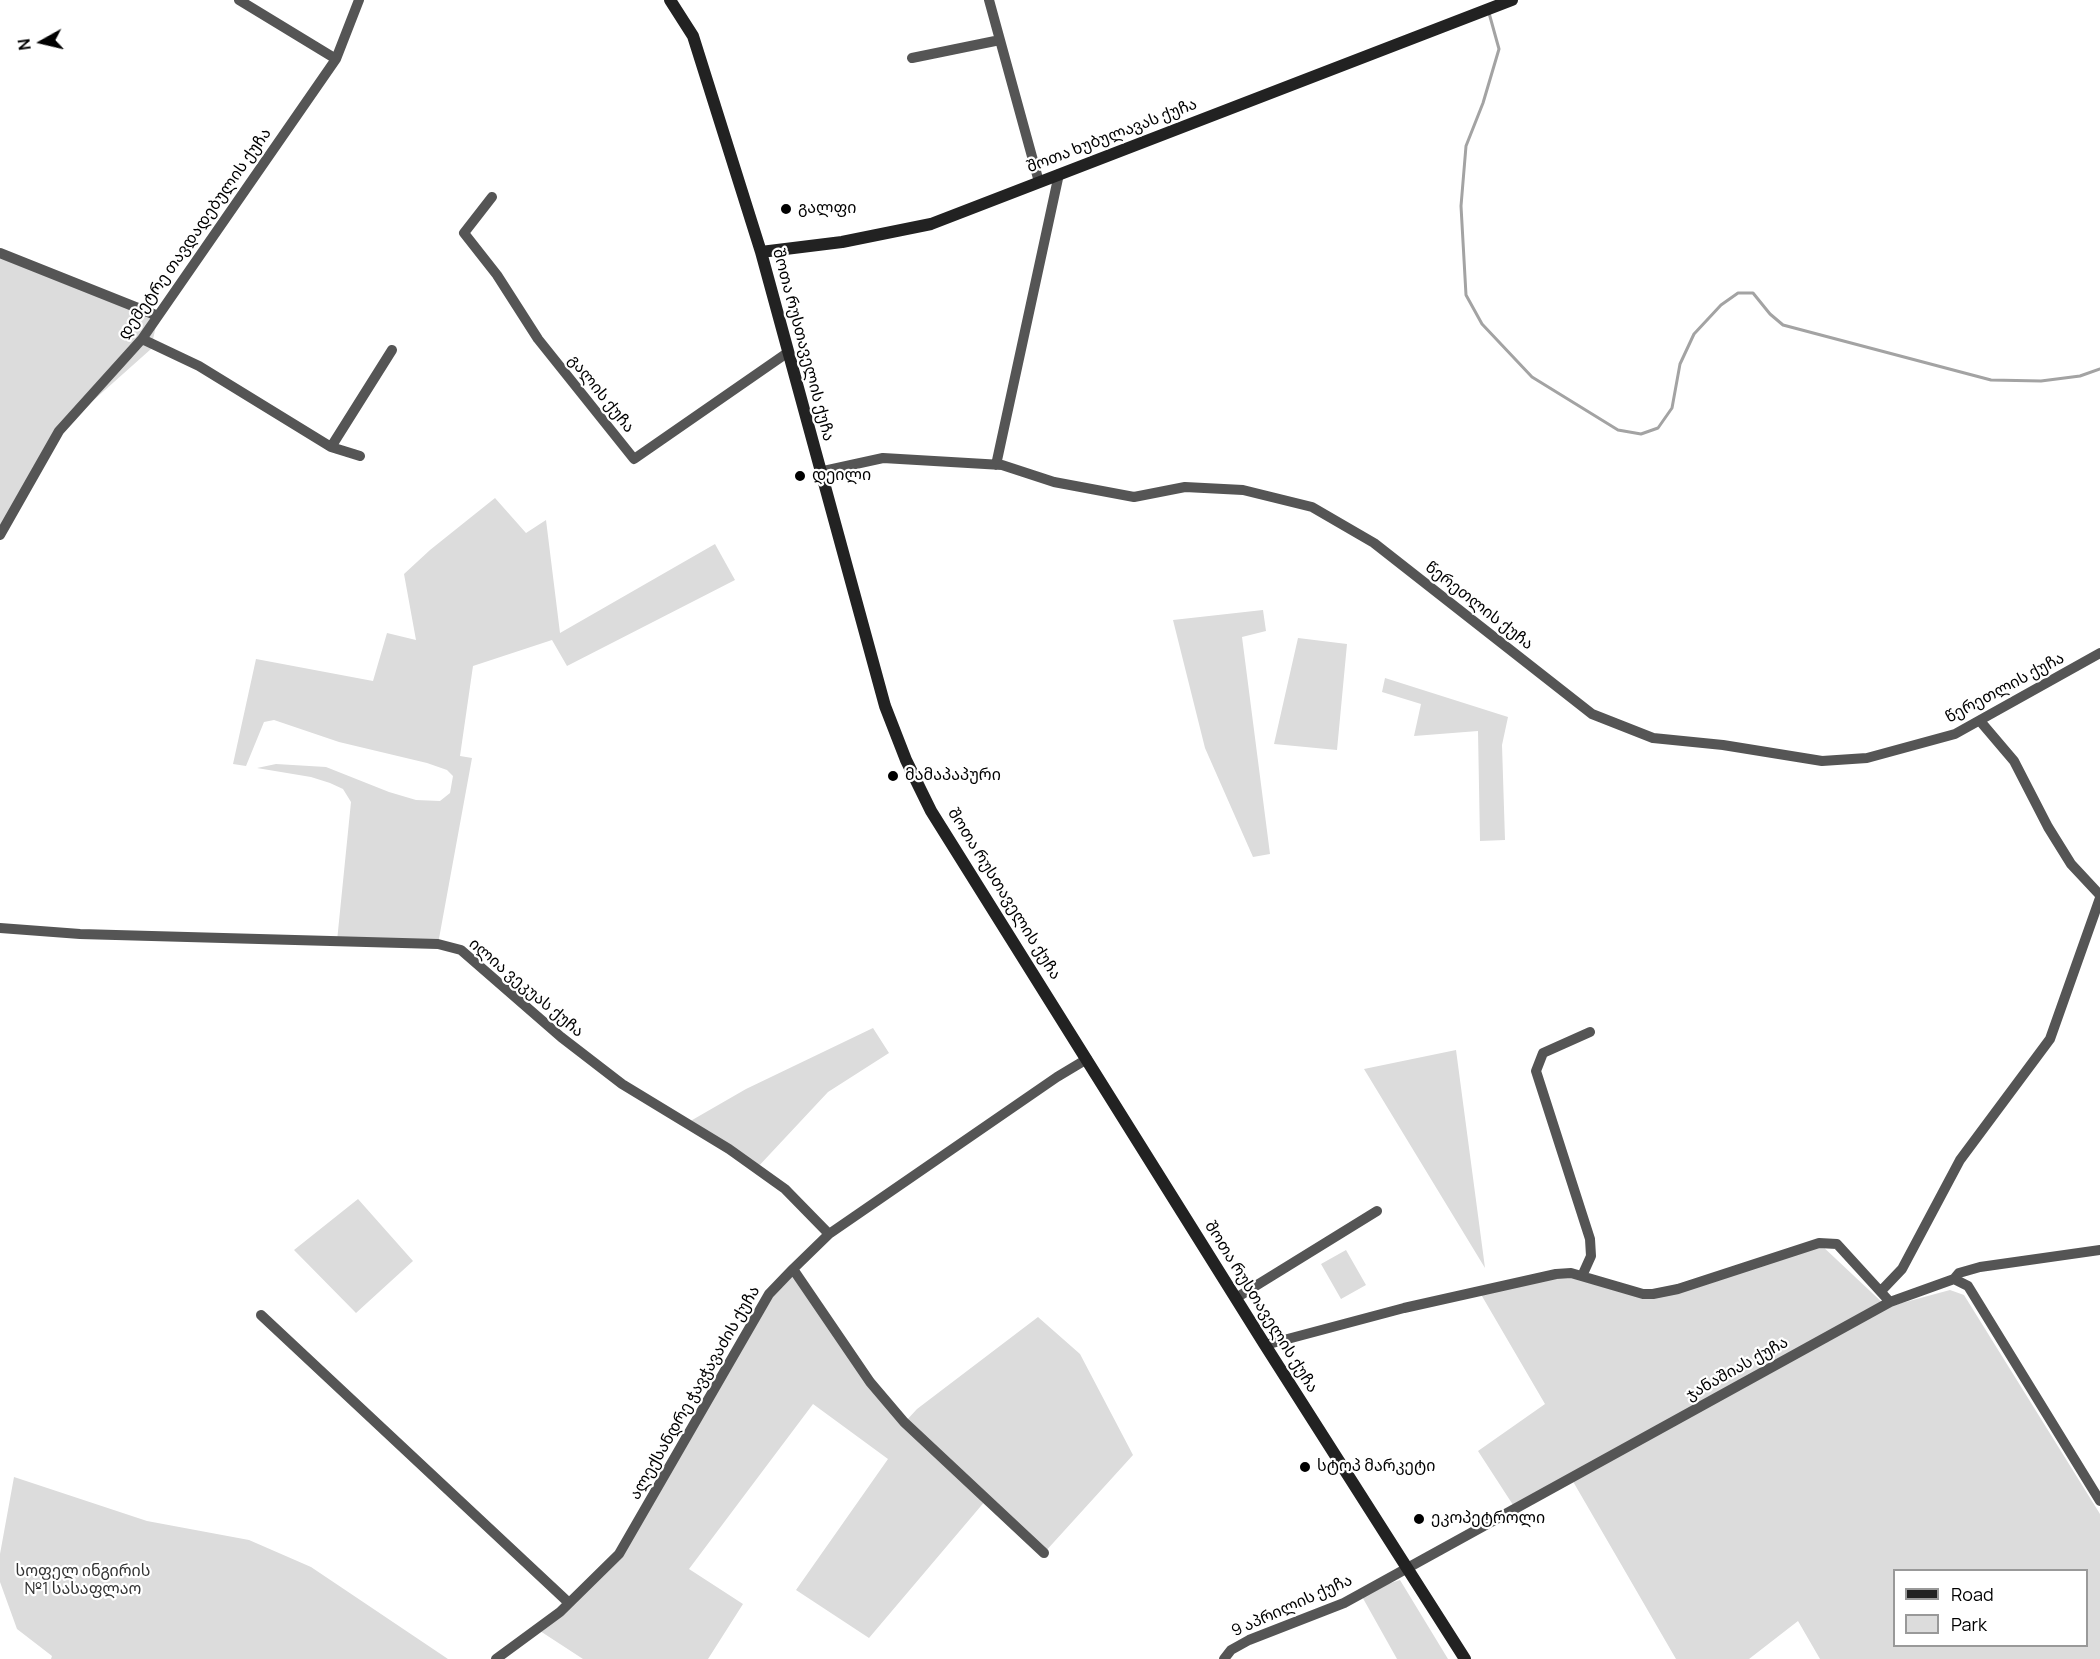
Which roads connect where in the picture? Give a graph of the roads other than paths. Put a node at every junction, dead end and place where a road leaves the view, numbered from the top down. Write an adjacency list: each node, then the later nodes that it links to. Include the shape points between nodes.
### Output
1 (239, 0): 8 (street)
2 (359, 0): 8 (street, დემეტრე თავდადებულის ქუჩა)
3 (670, 0): 12 (main road, შოთა რუსთაველის ქუჩა, via 693,36)
4 (989, 0): 6 (street)
5 (1512, 0): 9 (main road, შოთა ხუბულავას ქუჩა)
6 (1000, 40): 7 (street); 10 (street)
7 (912, 58)
8 (336, 59): 14 (street, დემეტრე თავდადებულის ქუჩა)
9 (1059, 174): 10 (main road, შოთა ხუბულავას ქუჩა); 20 (street)
10 (1039, 182): 12 (main road, შოთა ხუბულავას ქუჩა, via 931,224 842,242)
11 (492, 197): 17 (street, გალის ქუჩა, via 464,233 497,275 538,339 634,459)
12 (761, 252): 17 (main road, შოთა რუსთაველის ქუჩა)
13 (0, 253): 14 (street)
14 (158, 316): 15 (street, დემეტრე თავდადებულის ქუჩა)
15 (142, 339): 18 (street, via 199,366); 22 (street, დემეტრე თავდადებულის ქუჩა, via 59,431)
16 (392, 350): 18 (street)
17 (787, 353): 21 (main road, შოთა რუსთაველის ქუჩა)
18 (331, 447): 19 (street)
19 (360, 456)
20 (996, 465): 21 (street, წერეთლის ქუჩა, via 883,458); 24 (street, წერეთლის ქუჩა, via 1054,482 1134,497 1185,487 1243,490 1312,507 1374,543 1592,714 1653,738 1822,761 1867,758 1920,745)
21 (819, 472): 28 (main road, შოთა რუსთაველის ქუჩა, via 885,706 906,760 932,811)
22 (0, 535)
23 (2100, 654): 24 (street, წერეთლის ქუჩა)
24 (1980, 721): 25 (street, via 2014,761 2071,864)
25 (2100, 897): 35 (street, via 2050,1039 1960,1160 1902,1269)
26 (0, 928): 30 (street, ილია ვეკუას ქუჩა, via 81,934 438,944 461,951 622,1084 729,1149 784,1189)
27 (1590, 1032): 33 (street, via 1543,1053 1536,1071 1590,1239 1591,1256)
28 (1087, 1059): 30 (street, ალექსანდრე ჭავჭავაძის ქუჩა); 36 (main road, შოთა რუსთაველის ქუჩა)
29 (1377, 1211): 36 (street)
30 (829, 1234): 32 (street, ალექსანდრე ჭავჭავაძის ქუჩა)
31 (2100, 1250): 34 (street, ჯანაშიას ქუჩა, via 1980,1267 1959,1272)
32 (793, 1269): 41 (street, via 870,1382 904,1422); 43 (street, ალექსანდრე ჭავჭავაძის ქუჩა, via 769,1294 620,1554)
33 (1582, 1276): 35 (street, via 1653,1294 1819,1244 1837,1244); 39 (street, via 1556,1274)
34 (1954, 1279): 37 (street, ჯანაშიას ქუჩა); 40 (street, via 1968,1286)
35 (1881, 1291): 37 (street)
36 (1236, 1298): 39 (main road, შოთა რუსთაველის ქუჩა)
37 (1890, 1302): 42 (street, ჯანაშიას ქუჩა)
38 (261, 1315): 43 (street)
39 (1265, 1345): 42 (main road, შოთა რუსთაველის ქუჩა)
40 (2100, 1501)
41 (1044, 1553)
42 (1407, 1566): 45 (street, 9 აპრილის ქუჩა, via 1344,1603 1249,1640); 46 (main road, შოთა რუსთაველის ქუჩა)
43 (569, 1603): 44 (street, ალექსანდრე ჭავჭავაძის ქუჩა)
44 (496, 1659)
45 (1224, 1659)
46 (1464, 1659)

